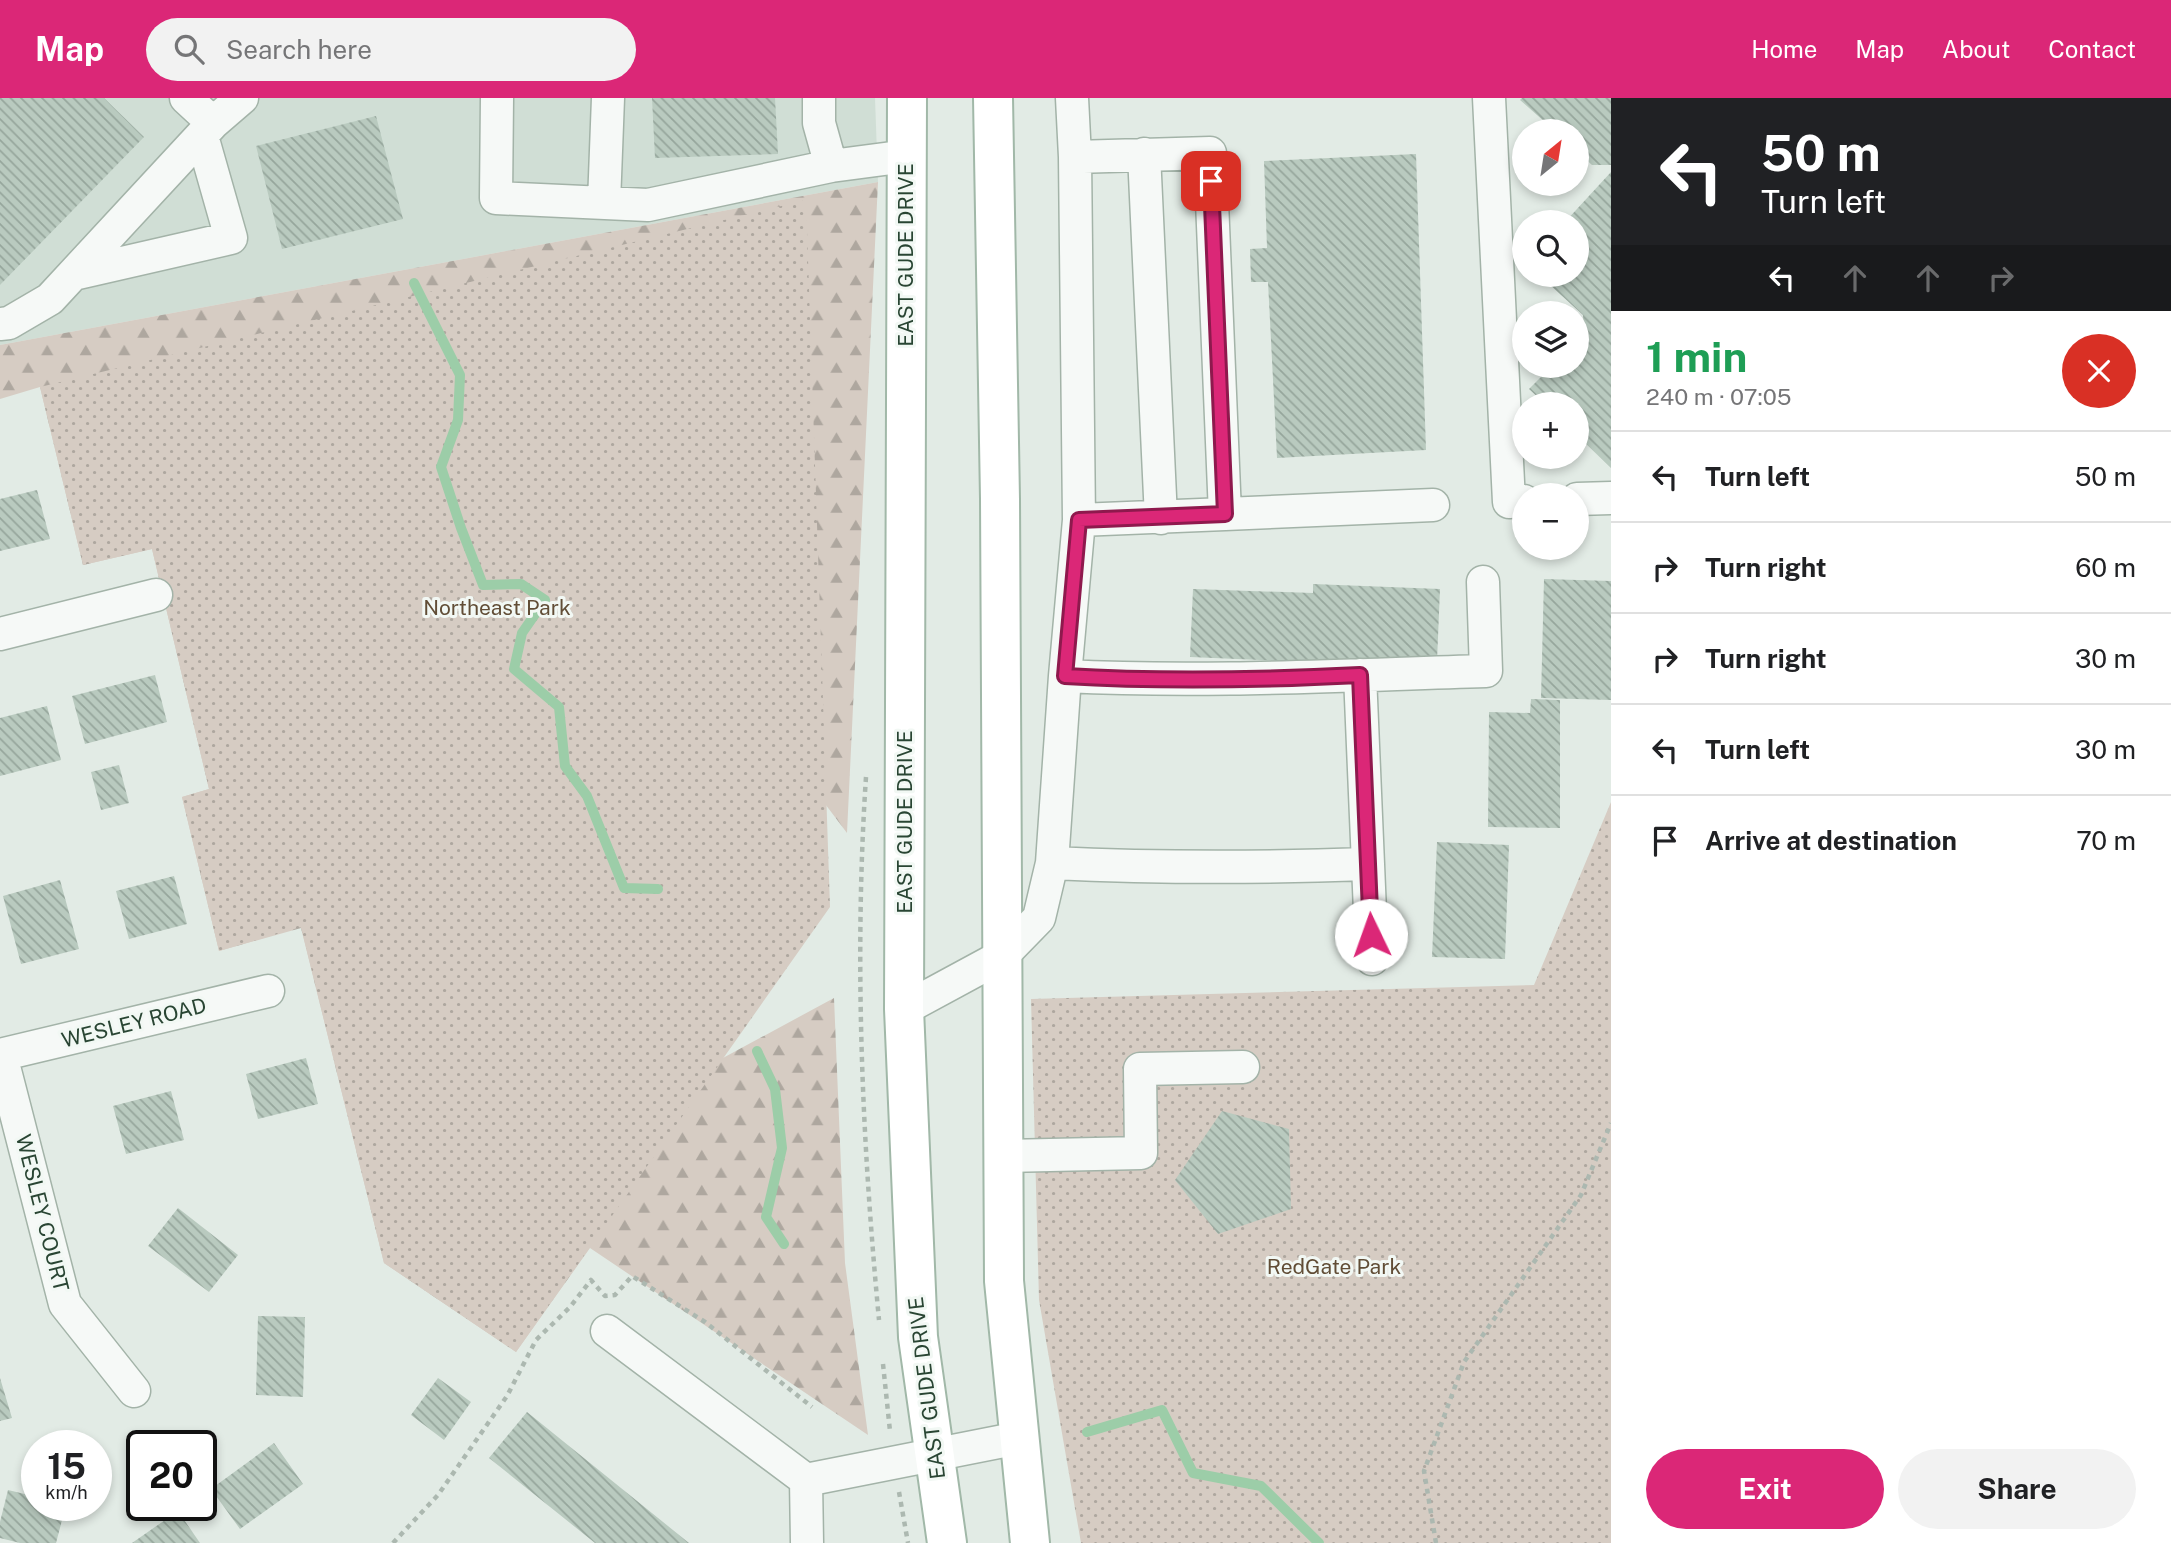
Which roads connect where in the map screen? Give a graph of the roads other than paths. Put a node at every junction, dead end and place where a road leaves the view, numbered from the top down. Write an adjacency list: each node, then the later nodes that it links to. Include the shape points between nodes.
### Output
1 (186, 98): 10 (street)
2 (242, 98): 10 (street)
3 (497, 98): 15 (street, via 496,198)
4 (608, 98): 15 (street)
5 (819, 98): 14 (street, via 819,123)
6 (907, 98): 12 (main road, EAST GUDE DRIVE)
7 (992, 98): 32 (main road)
8 (1072, 98): 13 (street)
9 (1489, 98): 20 (street)
10 (207, 129): 16 (street); 16 (street, via 232,238)
11 (1144, 154): 13 (street); 22 (street, via 1210,153); 23 (street)
12 (907, 156): 14 (street); 35 (main road, EAST GUDE DRIVE)
13 (1074, 157): 24 (street)
14 (831, 166): 15 (street, via 648,205)
15 (604, 203)
16 (74, 274): 17 (street, via 50,299)
17 (0, 324)
18 (1611, 498): 19 (street)
19 (1589, 499)
20 (1512, 502)
21 (1433, 505): 22 (street)
22 (1225, 514): 23 (street)
23 (1161, 518): 24 (street)
24 (1079, 520): 29 (street)
25 (1483, 582): 28 (street, via 1486,671)
26 (156, 595): 27 (street)
27 (0, 634)
28 (1360, 675): 29 (street, via 1250,680); 31 (street)
29 (1065, 676): 30 (street)
30 (1052, 863): 31 (street, via 1258,868); 32 (street, via 1039,918)
31 (1367, 864): 33 (street)
32 (1002, 956): 35 (street); 38 (main road)
33 (1372, 959)
34 (268, 991): 36 (street, WESLEY ROAD)
35 (904, 1009): 42 (main road, EAST GUDE DRIVE, via 918,1337)
36 (1, 1055): 40 (street, WESLEY COURT, via 65,1304)
37 (1243, 1067): 38 (street, via 1140,1069 1141,1153)
38 (1003, 1156): 41 (main road, via 1004,1281)
39 (607, 1331): 43 (street)
40 (134, 1391)
41 (1018, 1438): 42 (street); 46 (main road)
42 (934, 1455): 43 (street); 45 (main road, EAST GUDE DRIVE)
43 (806, 1480): 44 (street)
44 (807, 1543)
45 (947, 1543)
46 (1030, 1543)

